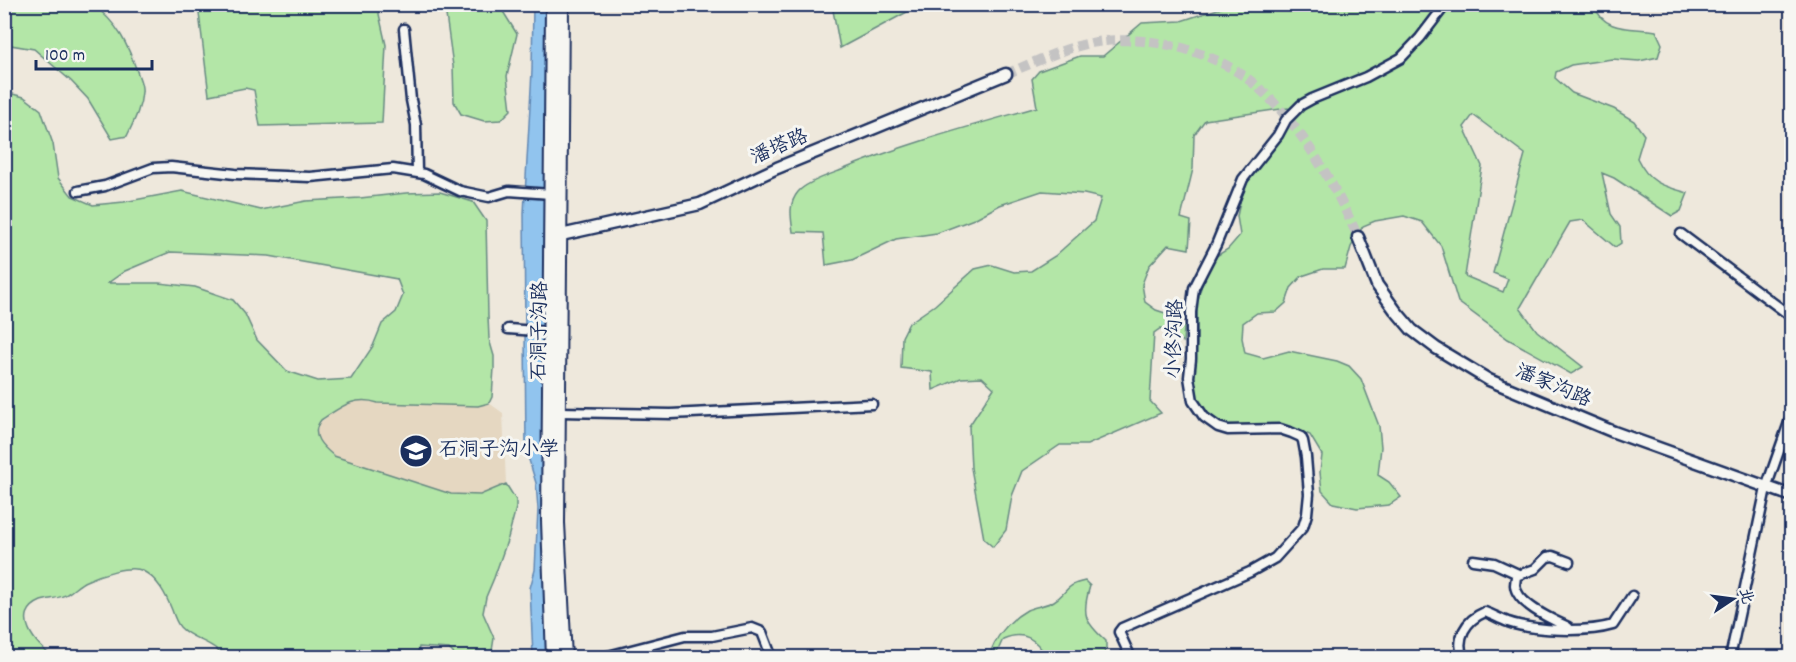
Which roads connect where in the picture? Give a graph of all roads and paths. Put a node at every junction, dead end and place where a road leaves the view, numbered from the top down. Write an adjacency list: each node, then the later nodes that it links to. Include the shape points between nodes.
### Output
1 (552, 4): 8 (main road, 石洞子沟路)
2 (562, 4): 10 (main road, 石洞子沟路)
3 (1446, 4): 29 (street, 小佟沟路, via 1401,58 1300,105 1243,179 1194,288 1190,388 1204,417 1218,427 1280,429 1301,437 1310,494 1307,514 1303,527 1275,558 1122,628 1119,632)
4 (404, 28): 6 (street, via 416,124)
5 (1006, 74): 10 (street, 潘塔路, via 777,168 700,204)
6 (417, 172): 7 (street, via 393,169 310,177 153,168 105,186); 8 (street, via 460,191 489,197 509,191)
7 (78, 191)
8 (549, 194): 14 (main road, 石洞子沟路)
9 (1681, 234): 12 (street)
10 (561, 235): 16 (main road, 石洞子沟路)
11 (1358, 237): 18 (street, 潘家沟路, via 1377,285 1412,330 1436,348 1489,380 1614,432)
12 (1791, 317)
13 (508, 329): 14 (street)
14 (548, 332): 25 (main road, 石洞子沟路)
15 (872, 404): 16 (street, via 671,414)
16 (559, 412): 26 (main road, 石洞子沟路, via 558,523)
17 (1791, 414): 18 (street)
18 (1766, 488): 19 (street, 潘家沟路); 31 (street)
19 (1791, 496)
20 (1473, 560): 22 (street, via 1494,563)
21 (1569, 562): 22 (street, via 1546,556 1535,569)
22 (1518, 574): 24 (street, via 1514,585 1521,599)
23 (1632, 597): 24 (street, via 1613,625)
24 (1571, 629): 30 (street, via 1532,627 1485,612 1465,626 1460,639)
25 (553, 657)
26 (565, 657)
27 (600, 657): 28 (street, via 686,636 712,636 752,628 762,632)
28 (772, 657)
29 (1131, 657)
30 (1463, 657)
31 (1730, 657)

